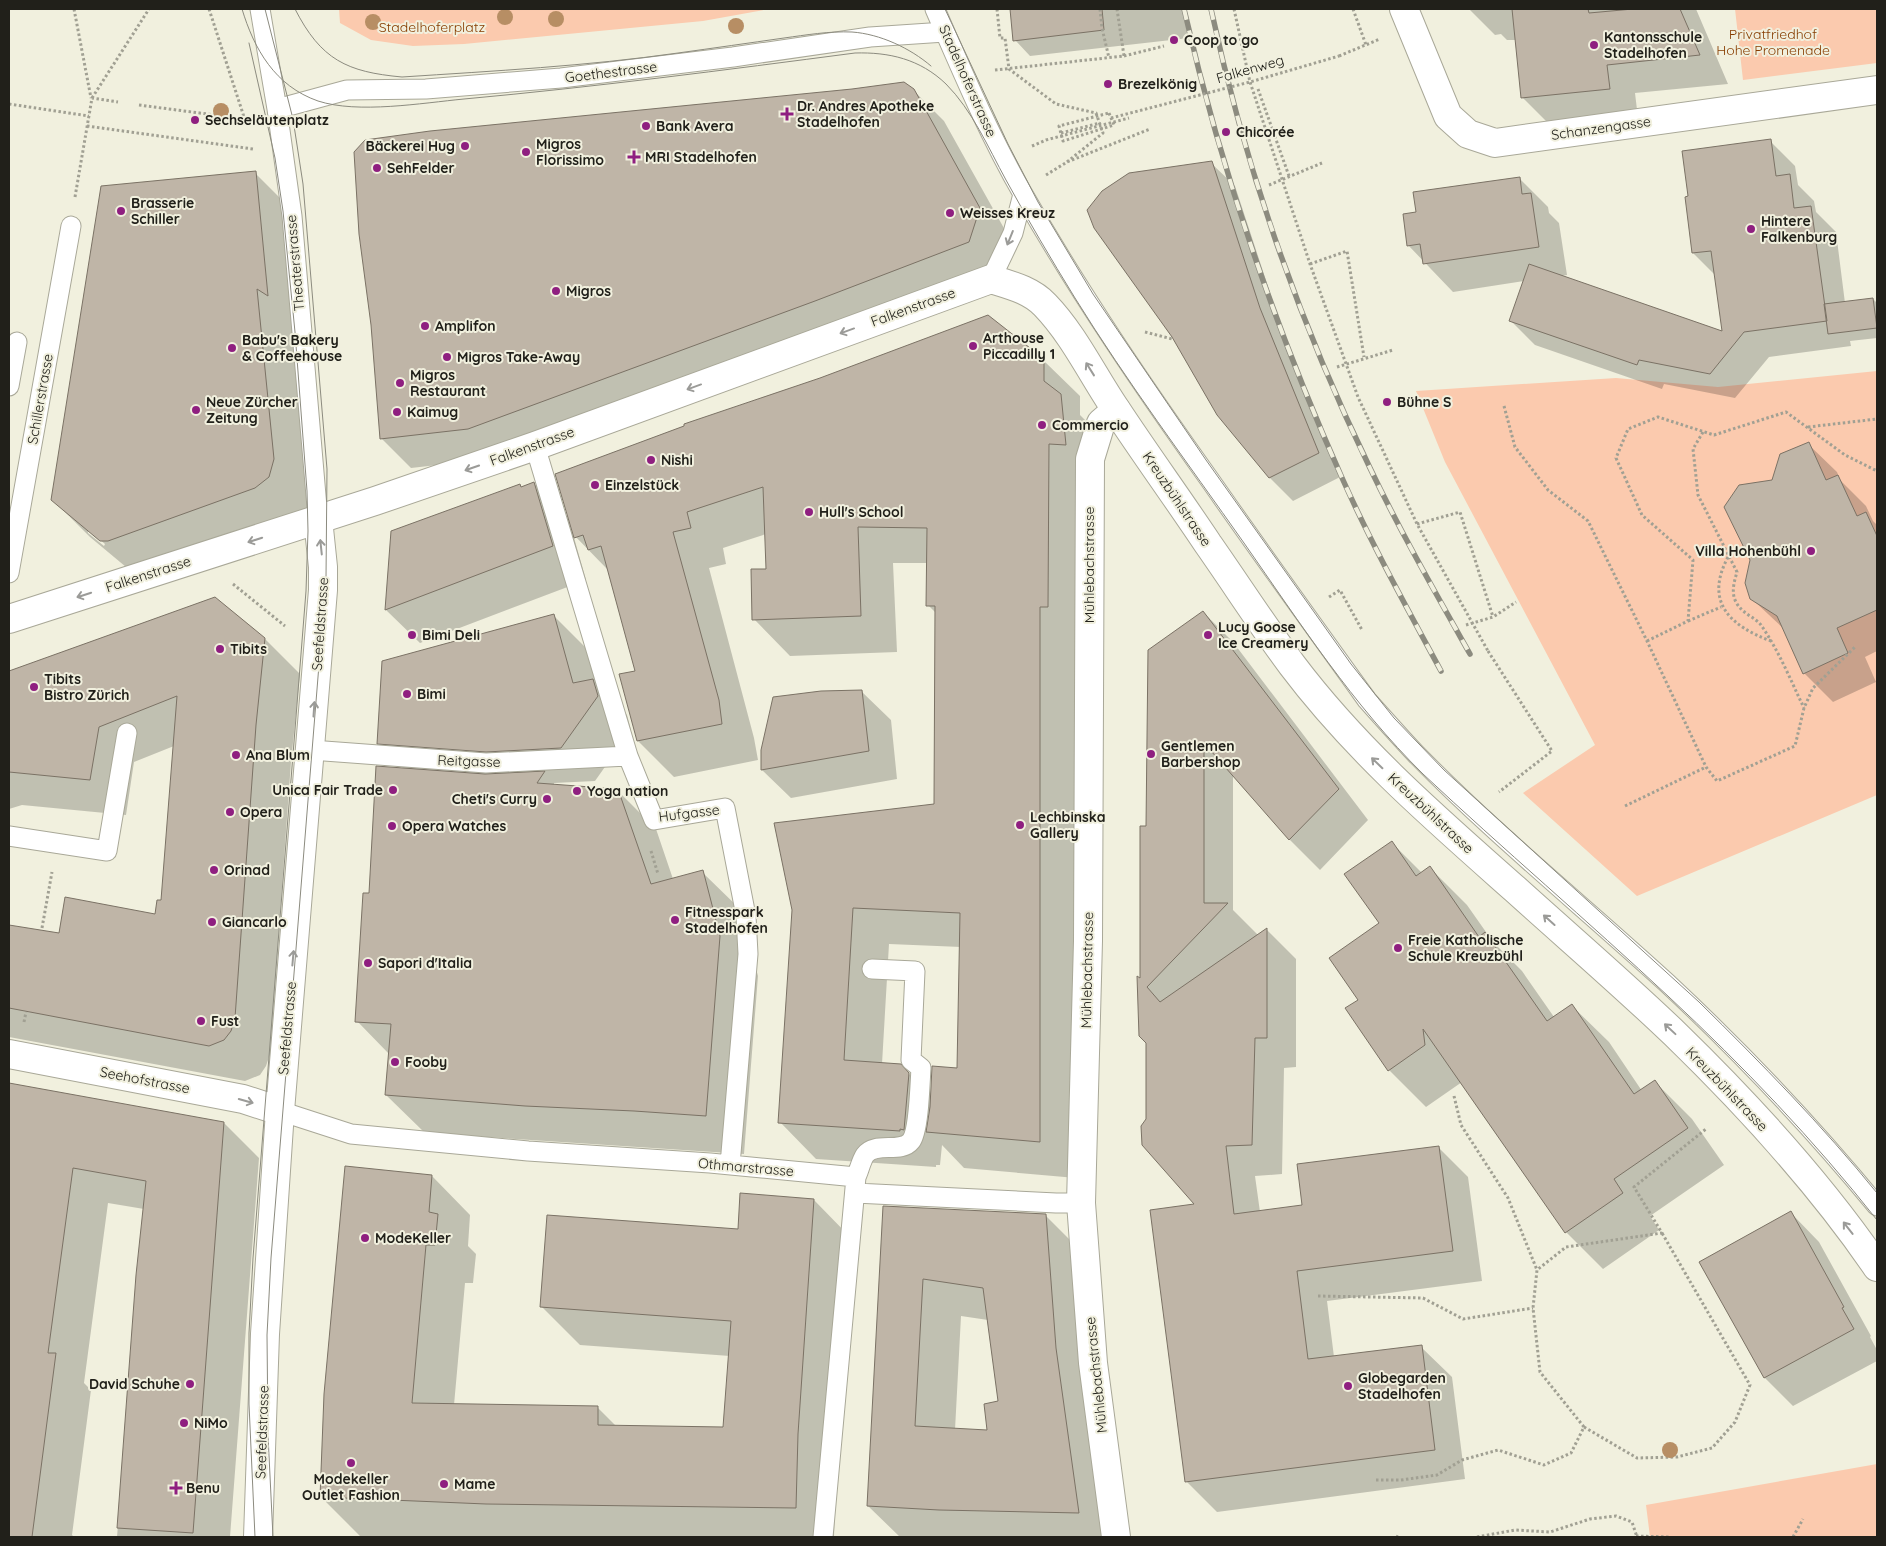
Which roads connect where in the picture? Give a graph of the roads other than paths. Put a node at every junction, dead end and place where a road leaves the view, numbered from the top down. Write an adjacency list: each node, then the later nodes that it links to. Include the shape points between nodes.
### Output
1 (260, 9): 6 (lane, Theaterstrasse)
2 (935, 9): 4 (lane, Stadelhoferstrasse)
3 (1404, 9): 5 (street, Schanzengasse, via 1448,116 1468,134 1494,143)
4 (945, 32): 6 (lane, Goethestrasse, via 870,37 733,58 560,78 426,89 347,90); 7 (lane, Stadelhoferstrasse)
5 (1877, 90)
6 (277, 109): 14 (lane, Theaterstrasse, via 292,216)
7 (1023, 194): 9 (lane, one-way to 9, via 1013,233); 27 (lane, via 1134,371 1367,700 1444,782 1731,1045 1800,1117)
8 (71, 226): 15 (lane, Schillerstrasse)
9 (991, 278): 12 (street, Kreuzbühlstrasse, one-way to 9, via 1074,343 1046,306 1034,295); 13 (street, Falkenstrasse, one-way to 13)
10 (17, 342): 11 (lane)
11 (9, 386)
12 (1116, 410): 26 (street, Mühlebachstrasse, via 1101,424 1090,459 1088,942); 28 (street, Kreuzbühlstrasse, one-way to 12, via 1783,1147 1674,1033 1427,810 1362,748 1312,692)
13 (535, 446): 14 (street, Falkenstrasse, one-way to 14); 19 (lane, Hufgasse)
14 (318, 519): 16 (street, Falkenstrasse, one-way to 16); 18 (street, Seefeldstrasse, one-way to 14, via 323,590)
15 (9, 573)
16 (9, 619)
17 (127, 733): 20 (lane, via 107,851)
18 (311, 750): 19 (lane, Reitgasse, via 486,763); 23 (street, Seefeldstrasse, one-way to 18)
19 (628, 756): 24 (lane, Hufgasse, via 654,820 725,808 746,916 748,954)
20 (9, 836)
21 (872, 969): 25 (lane, via 915,971 911,1060 921,1068 919,1107 912,1140 906,1146 872,1150 865,1155)
22 (9, 1054): 23 (street, Seehofstrasse, one-way to 23, via 243,1099)
23 (280, 1111): 24 (lane, Othmarstrasse, via 351,1134 528,1151); 29 (street, Seefeldstrasse, via 265,1334)
24 (730, 1165): 25 (lane, Othmarstrasse)
25 (856, 1185): 26 (lane, Othmarstrasse, via 1056,1203); 30 (lane)
26 (1081, 1202): 31 (street, Mühlebachstrasse, via 1093,1363)
27 (1877, 1206)
28 (1877, 1267)
29 (258, 1537)
30 (823, 1537)
31 (1116, 1537)

